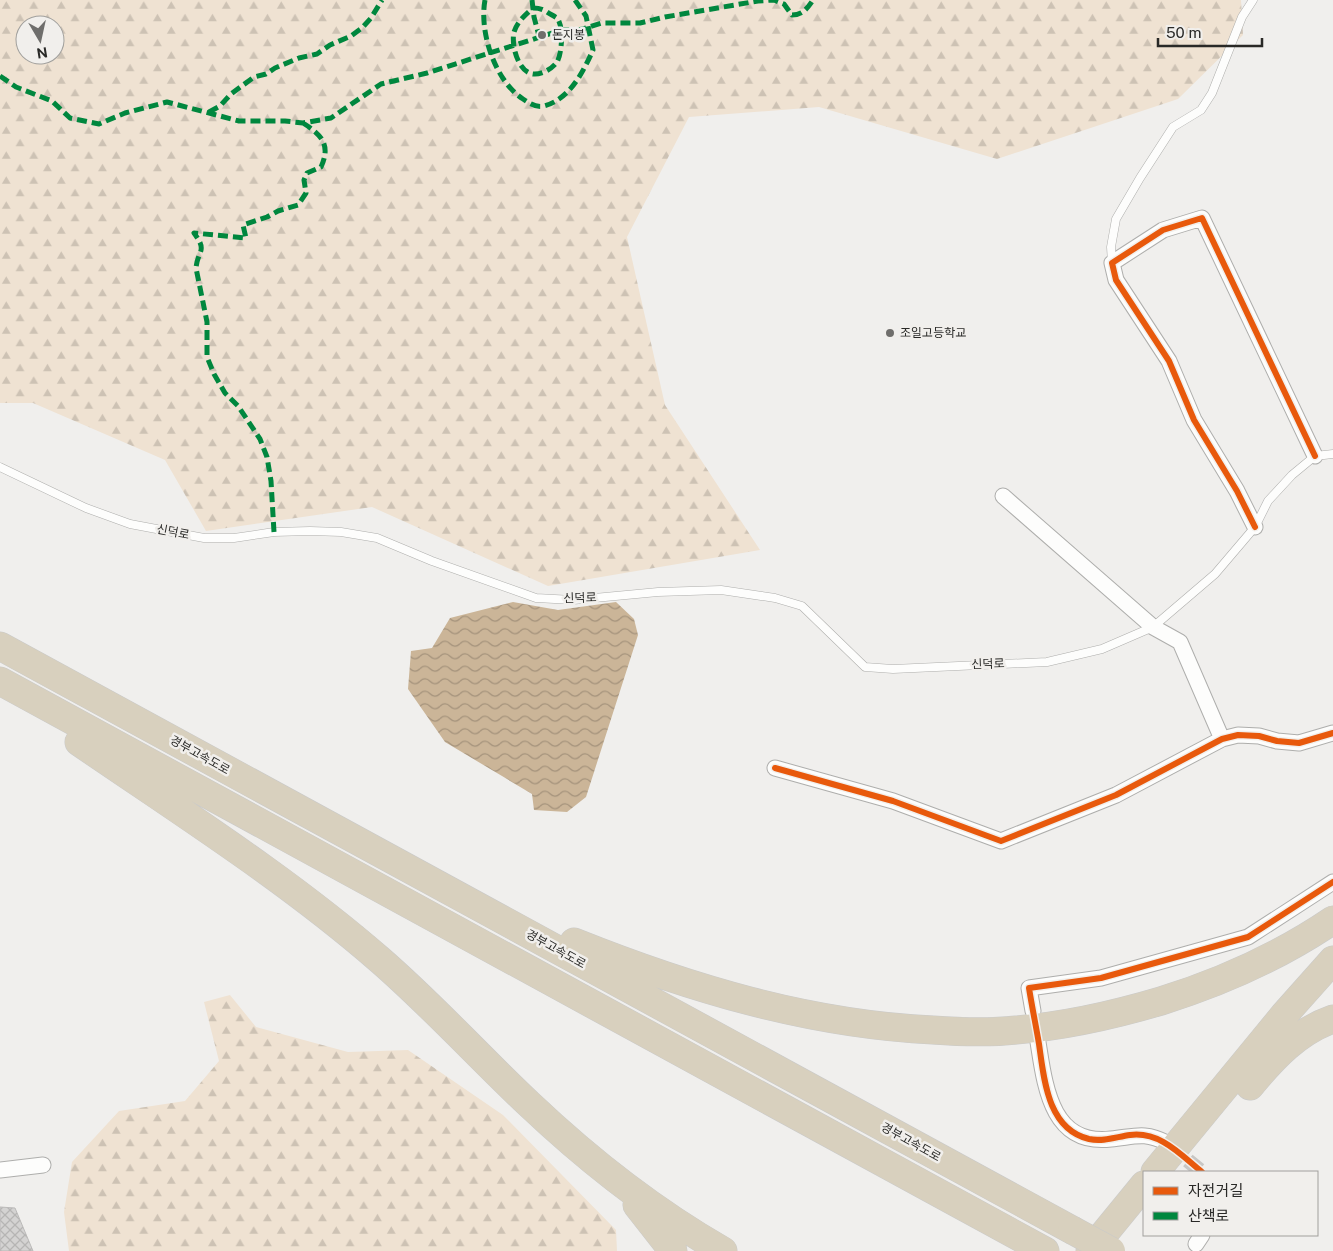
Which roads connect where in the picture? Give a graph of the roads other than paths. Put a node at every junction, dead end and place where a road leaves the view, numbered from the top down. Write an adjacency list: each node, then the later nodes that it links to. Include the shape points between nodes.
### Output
1 (1253, 0): 2 (lane, via 1242,17 1212,93 1200,110 1173,127 1116,219)
2 (1112, 263): 4 (street, via 1162,230 1202,218); 7 (street, via 1116,280 1169,361 1194,420 1238,491)
3 (1333, 454): 4 (lane)
4 (1315, 456): 7 (lane, 신덕로, via 1268,501)
5 (0, 468): 8 (lane, 신덕로, via 86,508 130,524 204,538 310,531 377,538 536,598 573,600 721,590 775,598 802,606 866,667 1047,662 1102,650)
6 (1003, 496): 8 (street)
7 (1255, 527): 8 (lane, 신덕로, via 1215,574)
8 (1153, 628): 13 (street, via 1180,642)
9 (0, 646): 15 (highway, 경부고속도로)
10 (0, 681): 32 (highway)
11 (0, 687): 23 (highway, via 271,874 334,922 409,986 529,1104)
12 (1333, 733): 13 (street, via 1298,743 1260,736 1238,735)
13 (1222, 739): 14 (street, via 1116,795 1001,841 893,801)
14 (775, 768)
15 (427, 878): 17 (highway, via 607,955 737,998 841,1021 948,1031 992,1032 1044,1027 1147,1005 1215,984 1246,970); 34 (highway, 경부고속도로, bridge)
16 (1333, 882): 19 (street, via 1248,937 1101,978 1029,988)
17 (1333, 920)
18 (1333, 960): 26 (highway)
19 (1033, 1011)
20 (1333, 1019): 27 (highway, via 1302,1035 1271,1060)
21 (1038, 1042): 22 (street, via 1044,1082 1052,1106 1074,1133 1089,1139 1110,1140 1132,1135 1146,1136)
22 (1167, 1143)
23 (588, 1156): 30 (highway, via 623,1189); 31 (highway, via 661,1211)
24 (43, 1165): 25 (street)
25 (0, 1170)
26 (1156, 1171)
27 (1180, 1171)
28 (1143, 1186): 33 (highway)
29 (1143, 1216): 34 (highway)
30 (672, 1251)
31 (723, 1251)
32 (1045, 1251)
33 (1090, 1251)
34 (1113, 1251)

